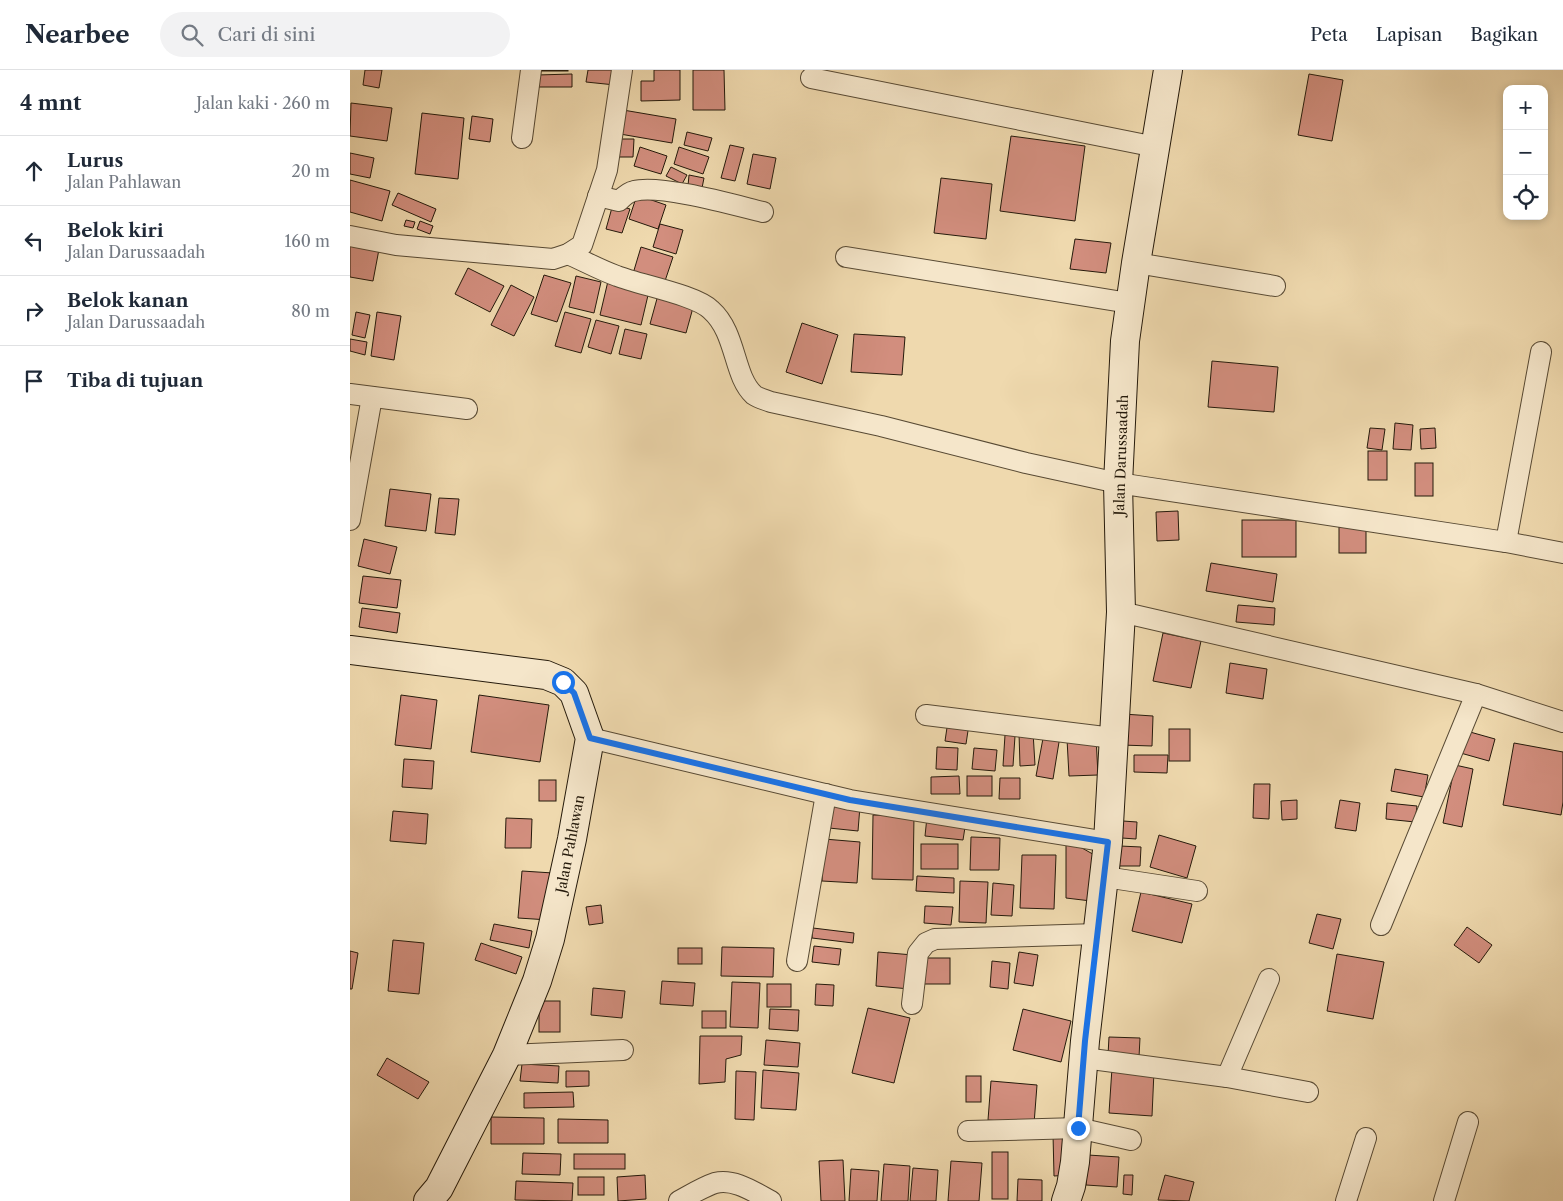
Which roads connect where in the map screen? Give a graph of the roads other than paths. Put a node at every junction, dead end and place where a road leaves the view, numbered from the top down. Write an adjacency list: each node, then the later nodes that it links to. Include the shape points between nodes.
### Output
1 (531, 70): 5 (street)
2 (622, 70): 7 (street, via 606,170)
3 (1168, 70): 6 (street, Jalan Darussaadah)
4 (811, 78): 6 (street)
5 (522, 138)
6 (1156, 147): 12 (street, Jalan Darussaadah)
7 (598, 196): 8 (street, via 618,201 633,191 670,191); 10 (street, via 582,245)
8 (763, 212)
9 (350, 236): 10 (street, via 396,244 553,259)
10 (568, 254): 19 (street, via 617,276 696,301 710,309 723,324 744,383 754,395 771,402)
11 (846, 257): 14 (street)
12 (1136, 263): 13 (street); 14 (street, Jalan Darussaadah)
13 (1275, 286)
14 (1129, 303): 19 (street, Jalan Darussaadah)
15 (1541, 352): 21 (street)
16 (350, 394): 17 (street)
17 (372, 396): 18 (street); 20 (street)
18 (467, 409)
19 (1118, 483): 21 (street); 23 (street, Jalan Darussaadah)
20 (350, 520)
21 (1506, 542): 22 (street)
22 (1563, 553)
23 (1121, 612): 25 (street); 29 (street, Jalan Darussaadah)
24 (350, 650): 28 (street, Jalan Pahlawan, via 546,675 563,682 574,693)
25 (1476, 694): 27 (street); 34 (street)
26 (926, 715): 29 (street)
27 (1563, 722)
28 (590, 738): 30 (street); 40 (street, Jalan Pahlawan, via 550,939 537,981)
29 (1113, 738): 31 (street, Jalan Darussaadah)
30 (826, 794): 31 (street); 36 (street)
31 (1108, 842): 32 (street, Jalan Darussaadah)
32 (1105, 877): 33 (street); 35 (street, Jalan Darussaadah)
33 (1197, 891)
34 (1381, 925)
35 (1098, 934): 38 (street, via 935,939 926,943 918,953); 41 (street, Jalan Darussaadah)
36 (797, 961)
37 (1269, 979): 42 (street)
38 (912, 1004)
39 (623, 1050): 40 (street)
40 (507, 1054): 49 (street, Jalan Pahlawan, via 439,1188)
41 (1084, 1058): 42 (street); 45 (street, Jalan Darussaadah)
42 (1227, 1077): 43 (street)
43 (1308, 1092)
44 (1468, 1122): 54 (street)
45 (1078, 1128): 46 (street); 48 (street); 52 (street, Jalan Darussaadah)
46 (968, 1131)
47 (1366, 1138): 53 (street)
48 (1131, 1140)
49 (428, 1201)
50 (679, 1201): 51 (street, via 722,1182 737,1184)
51 (770, 1201)
52 (1066, 1201)
53 (1346, 1201)
54 (1444, 1201)

